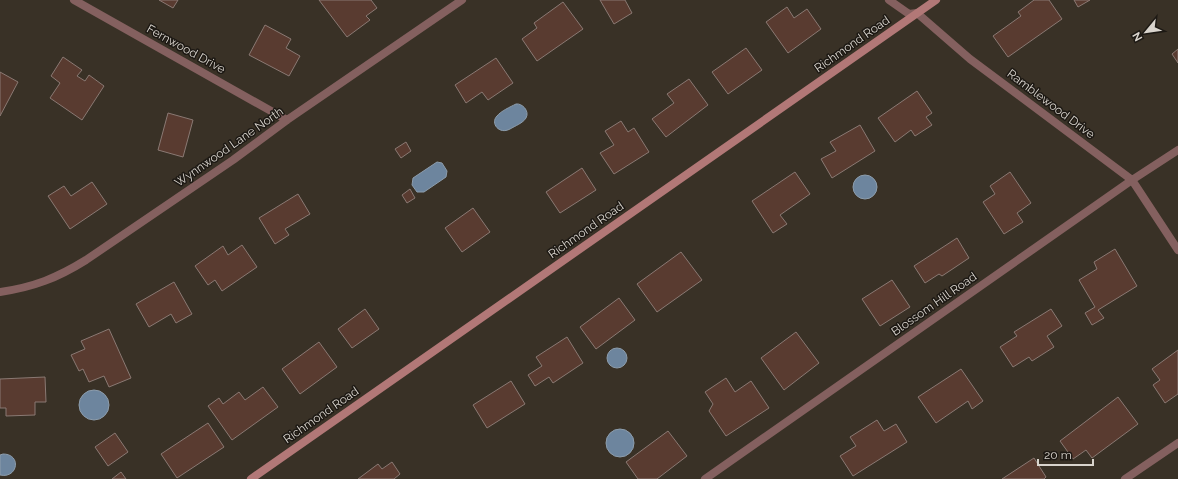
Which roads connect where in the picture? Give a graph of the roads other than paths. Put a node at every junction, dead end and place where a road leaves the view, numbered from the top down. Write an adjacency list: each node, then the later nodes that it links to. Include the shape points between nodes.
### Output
1 (74, 0): 6 (street, Fernwood Drive)
2 (462, 0): 6 (street, Wynnwood Lane North)
3 (889, 0): 5 (street, Ramblewood Drive, via 909,14)
4 (936, 0): 5 (street, Richmond Road)
5 (917, 13): 8 (street, Ramblewood Drive, via 970,59); 12 (street, Richmond Road)
6 (287, 120): 10 (street, Wynnwood Lane North, via 233,160 62,275 19,289)
7 (1178, 150): 8 (street, Blossom Hill Road)
8 (1132, 180): 9 (street, Ramblewood Drive); 13 (street, Blossom Hill Road)
9 (1178, 250)
10 (0, 292)
11 (1178, 442): 14 (street)
12 (251, 479)
13 (705, 479)
14 (1125, 479)

